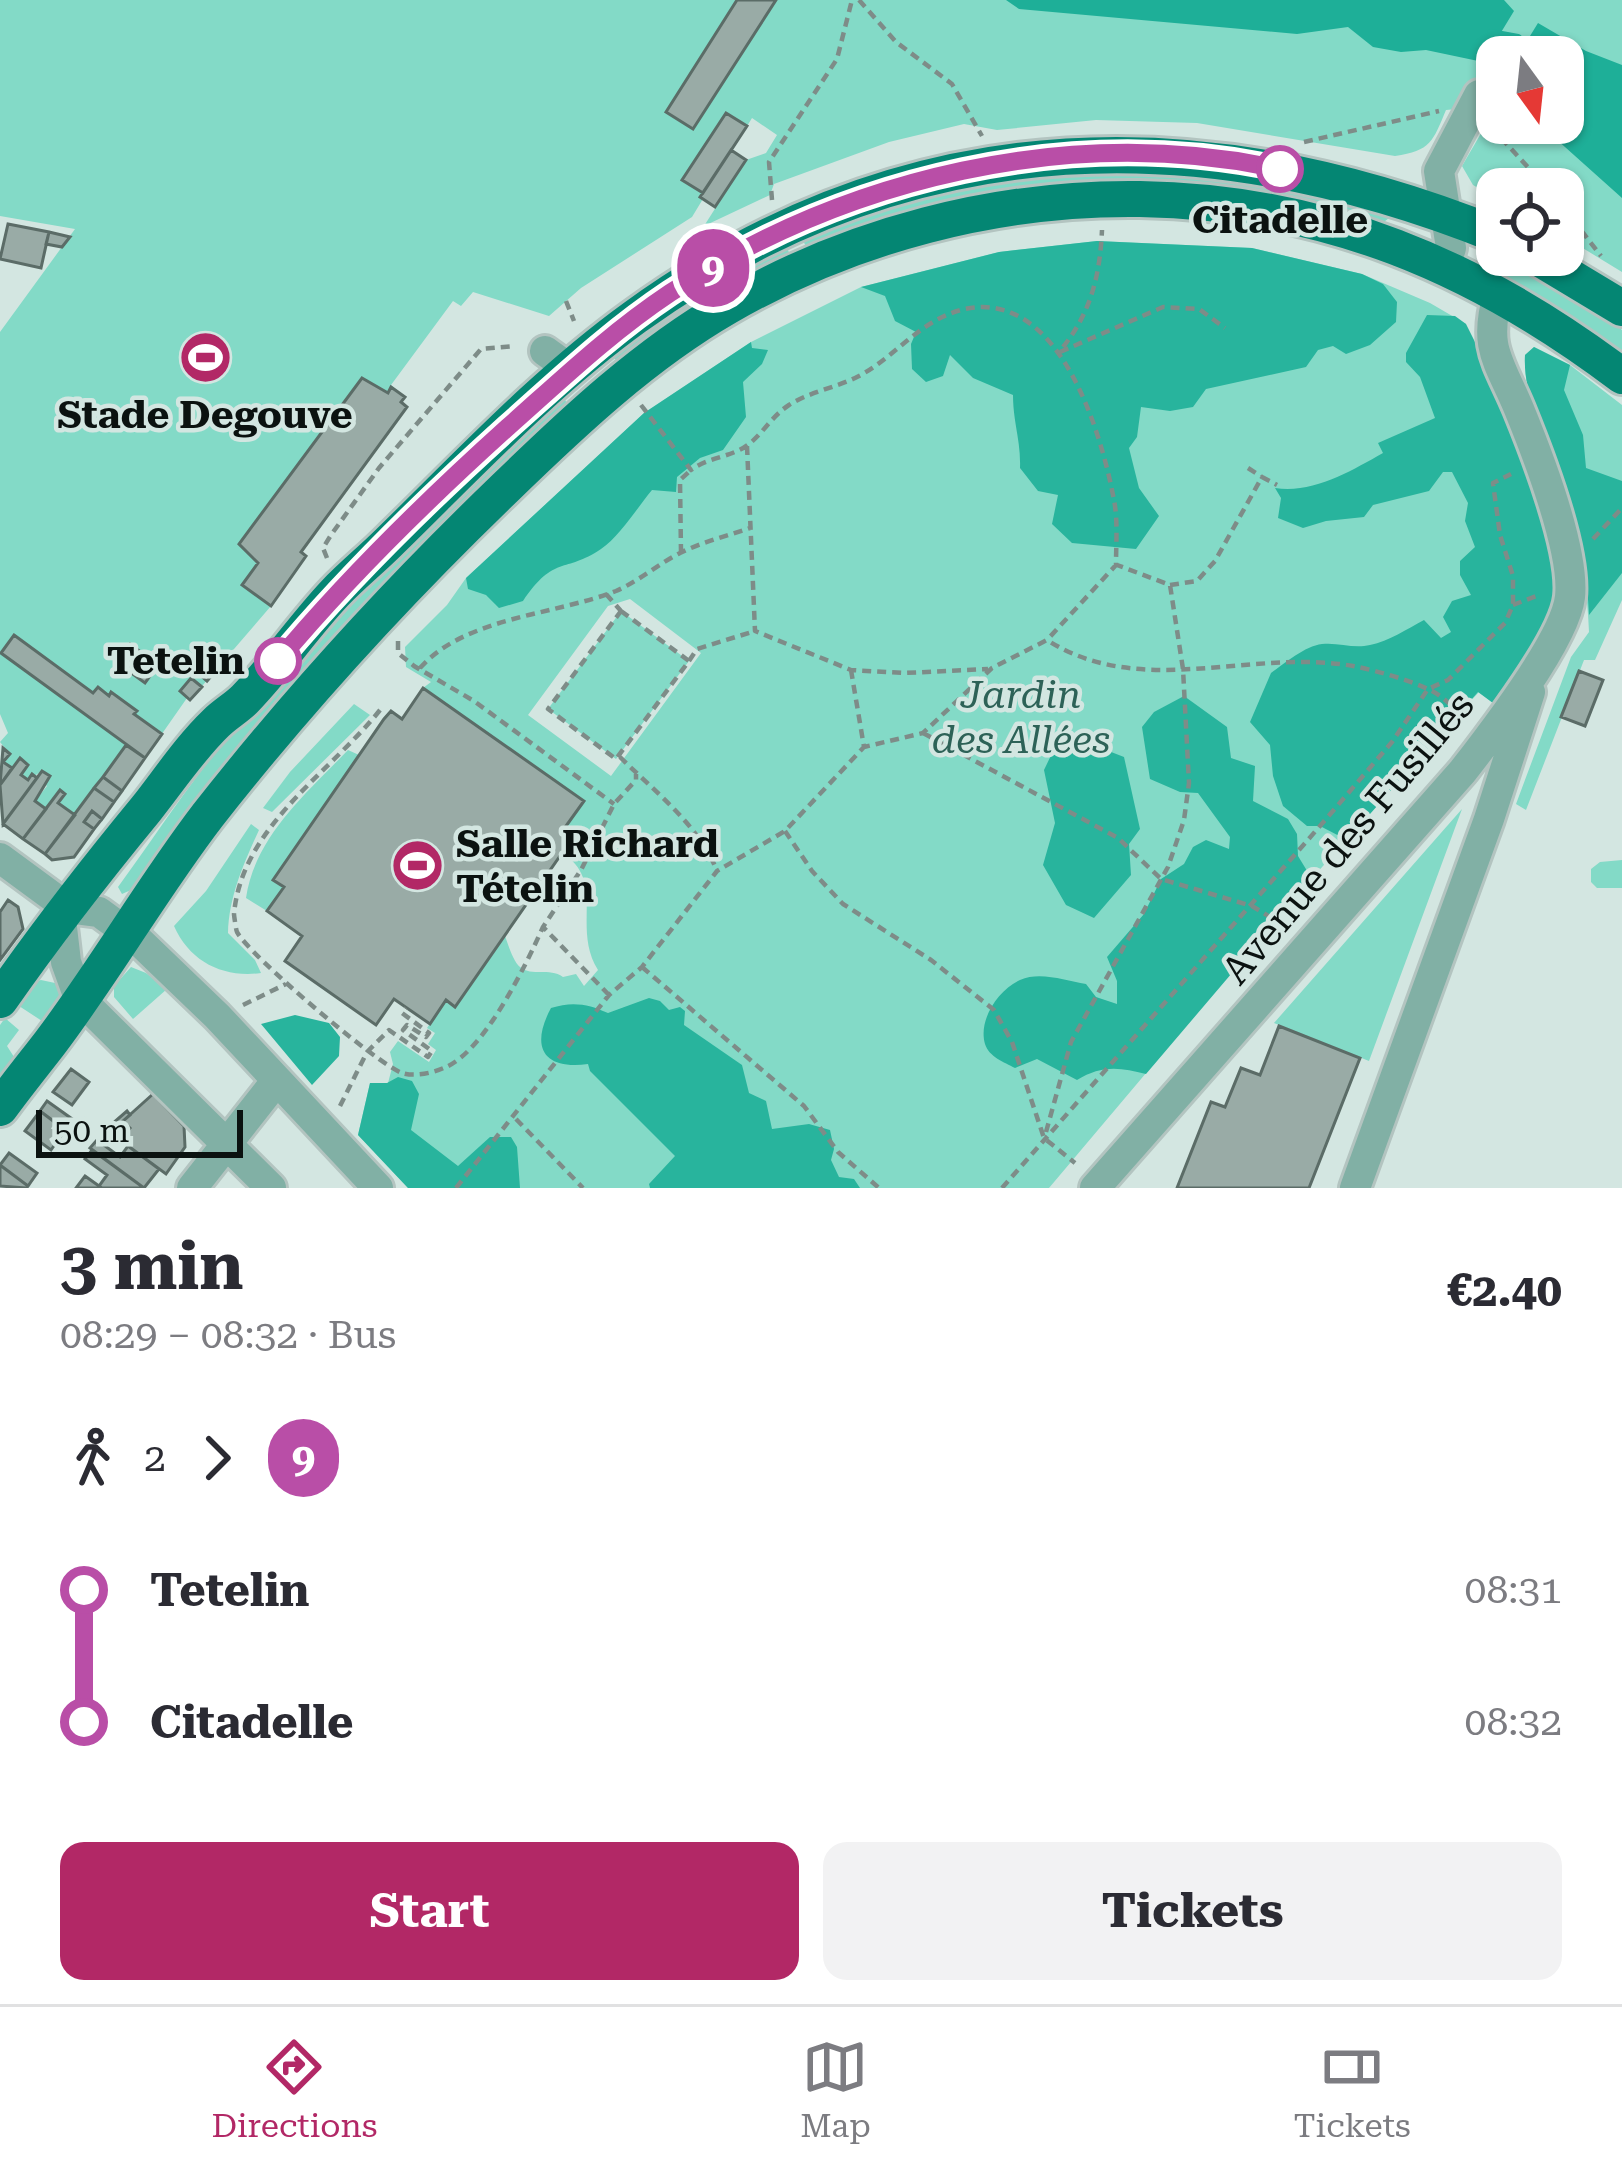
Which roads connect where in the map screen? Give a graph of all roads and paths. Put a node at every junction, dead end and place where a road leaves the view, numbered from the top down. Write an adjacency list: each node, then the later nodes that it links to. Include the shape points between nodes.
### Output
1 (855, 0): 3 (path, via 952,84); 4 (path, via 837,59 769,162)
2 (1476, 101): 5 (street, via 1438,171)
3 (983, 136)
4 (774, 203)
5 (1445, 215): 6 (main road); 9 (street); 17 (main road, via 1339,182 1216,158 1102,154 981,167 890,188 787,230)
6 (1476, 227)
7 (1102, 230): 16 (path, via 1102,262 1084,321)
8 (1584, 234): 12 (path, via 1603,258)
9 (1445, 266): 11 (main road); 55 (main road, via 1356,232 1248,206 1037,203 904,232 728,306 656,354 428,562 210,813)
10 (1570, 276): 12 (main road)
11 (1498, 295): 18 (main road); 38 (street, Avenue des Fusillés, via 1490,340 1537,454 1570,598)
12 (1610, 299)
13 (566, 301): 14 (path)
14 (575, 324)
15 (1226, 328): 16 (path, via 1199,309 1163,307)
16 (1060, 352): 20 (path, via 997,308 965,309 907,338 870,370 790,404); 28 (path, via 1091,414 1115,503)
17 (557, 360): 30 (main road); 30 (path, via 512,346 481,349 323,548)
18 (1622, 376)
19 (641, 405): 22 (path)
20 (747, 446): 22 (path); 26 (path)
21 (1248, 468): 24 (path)
22 (691, 470): 27 (path, via 680,480)
23 (1517, 471): 40 (path, via 1493,484 1513,605 1479,652)
24 (1262, 477): 25 (path); 29 (path, via 1215,561 1197,581)
25 (1277, 485)
26 (750, 528): 27 (path); 33 (path)
27 (681, 553): 31 (path)
28 (1116, 565): 29 (path); 34 (path)
29 (1170, 585): 37 (path)
30 (334, 594): 53 (main road, via 201,740)
31 (606, 594): 32 (path); 47 (path, via 483,626 420,668)
32 (621, 611): 35 (path); 45 (path, via 548,709)
33 (755, 632): 35 (path, via 697,649); 39 (path)
34 (1047, 640): 36 (path); 37 (path, via 1092,663 1146,673)
35 (689, 661): 45 (path)
36 (992, 668): 39 (path); 43 (path)
37 (1183, 669): 40 (path, via 1353,666); 51 (path, via 1189,783)
38 (1534, 669): 42 (street, Avenue des Fusillés); 79 (street, via 1526,714)
39 (851, 670): 44 (path)
40 (1428, 688): 42 (path); 52 (path)
41 (380, 710): 58 (path, via 250,860 233,915 237,933)
42 (1494, 732): 56 (street, Avenue des Fusillés)
43 (923, 733): 44 (path); 51 (path, via 1118,838)
44 (864, 747): 48 (path)
45 (618, 756): 46 (path)
46 (636, 774): 47 (path); 50 (path, via 710,853)
47 (614, 804): 54 (path)
48 (785, 831): 50 (path); 69 (path, via 843,904 994,1010)
49 (0, 858): 53 (street)
50 (717, 871): 57 (path)
51 (1161, 879): 52 (path); 69 (path, via 1071,1042)
52 (1252, 906): 56 (path); 69 (path)
53 (64, 914): 55 (street, via 99,912); 60 (main road); 62 (street, via 66,962)
54 (543, 927): 59 (path); 64 (path, via 464,1057 412,1076)
55 (126, 933): 62 (main road); 63 (street)
56 (1310, 946): 71 (street, Avenue des Fusillés)
57 (642, 967): 59 (path); 77 (path, via 804,1106)
58 (286, 984): 63 (path); 64 (path)
59 (609, 995): 67 (path)
60 (0, 1000)
61 (406, 1008): 64 (path, via 402,1013 429,1033 403,1030 432,1051 428,1057 389,1030)
62 (89, 1010): 66 (main road, via 44,1050); 70 (street)
63 (217, 1016): 65 (street)
64 (368, 1052): 68 (path)
65 (277, 1080): 68 (street); 70 (street)
66 (0, 1108)
67 (515, 1116): 75 (path); 76 (path)
68 (324, 1130): 74 (street)
69 (1044, 1138): 71 (path); 78 (path)
70 (228, 1144): 72 (street); 73 (street)
71 (1097, 1186)
72 (192, 1188)
73 (271, 1188)
74 (377, 1188)
75 (456, 1188)
76 (583, 1188)
77 (879, 1188)
78 (1002, 1188)
79 (1355, 1188)

